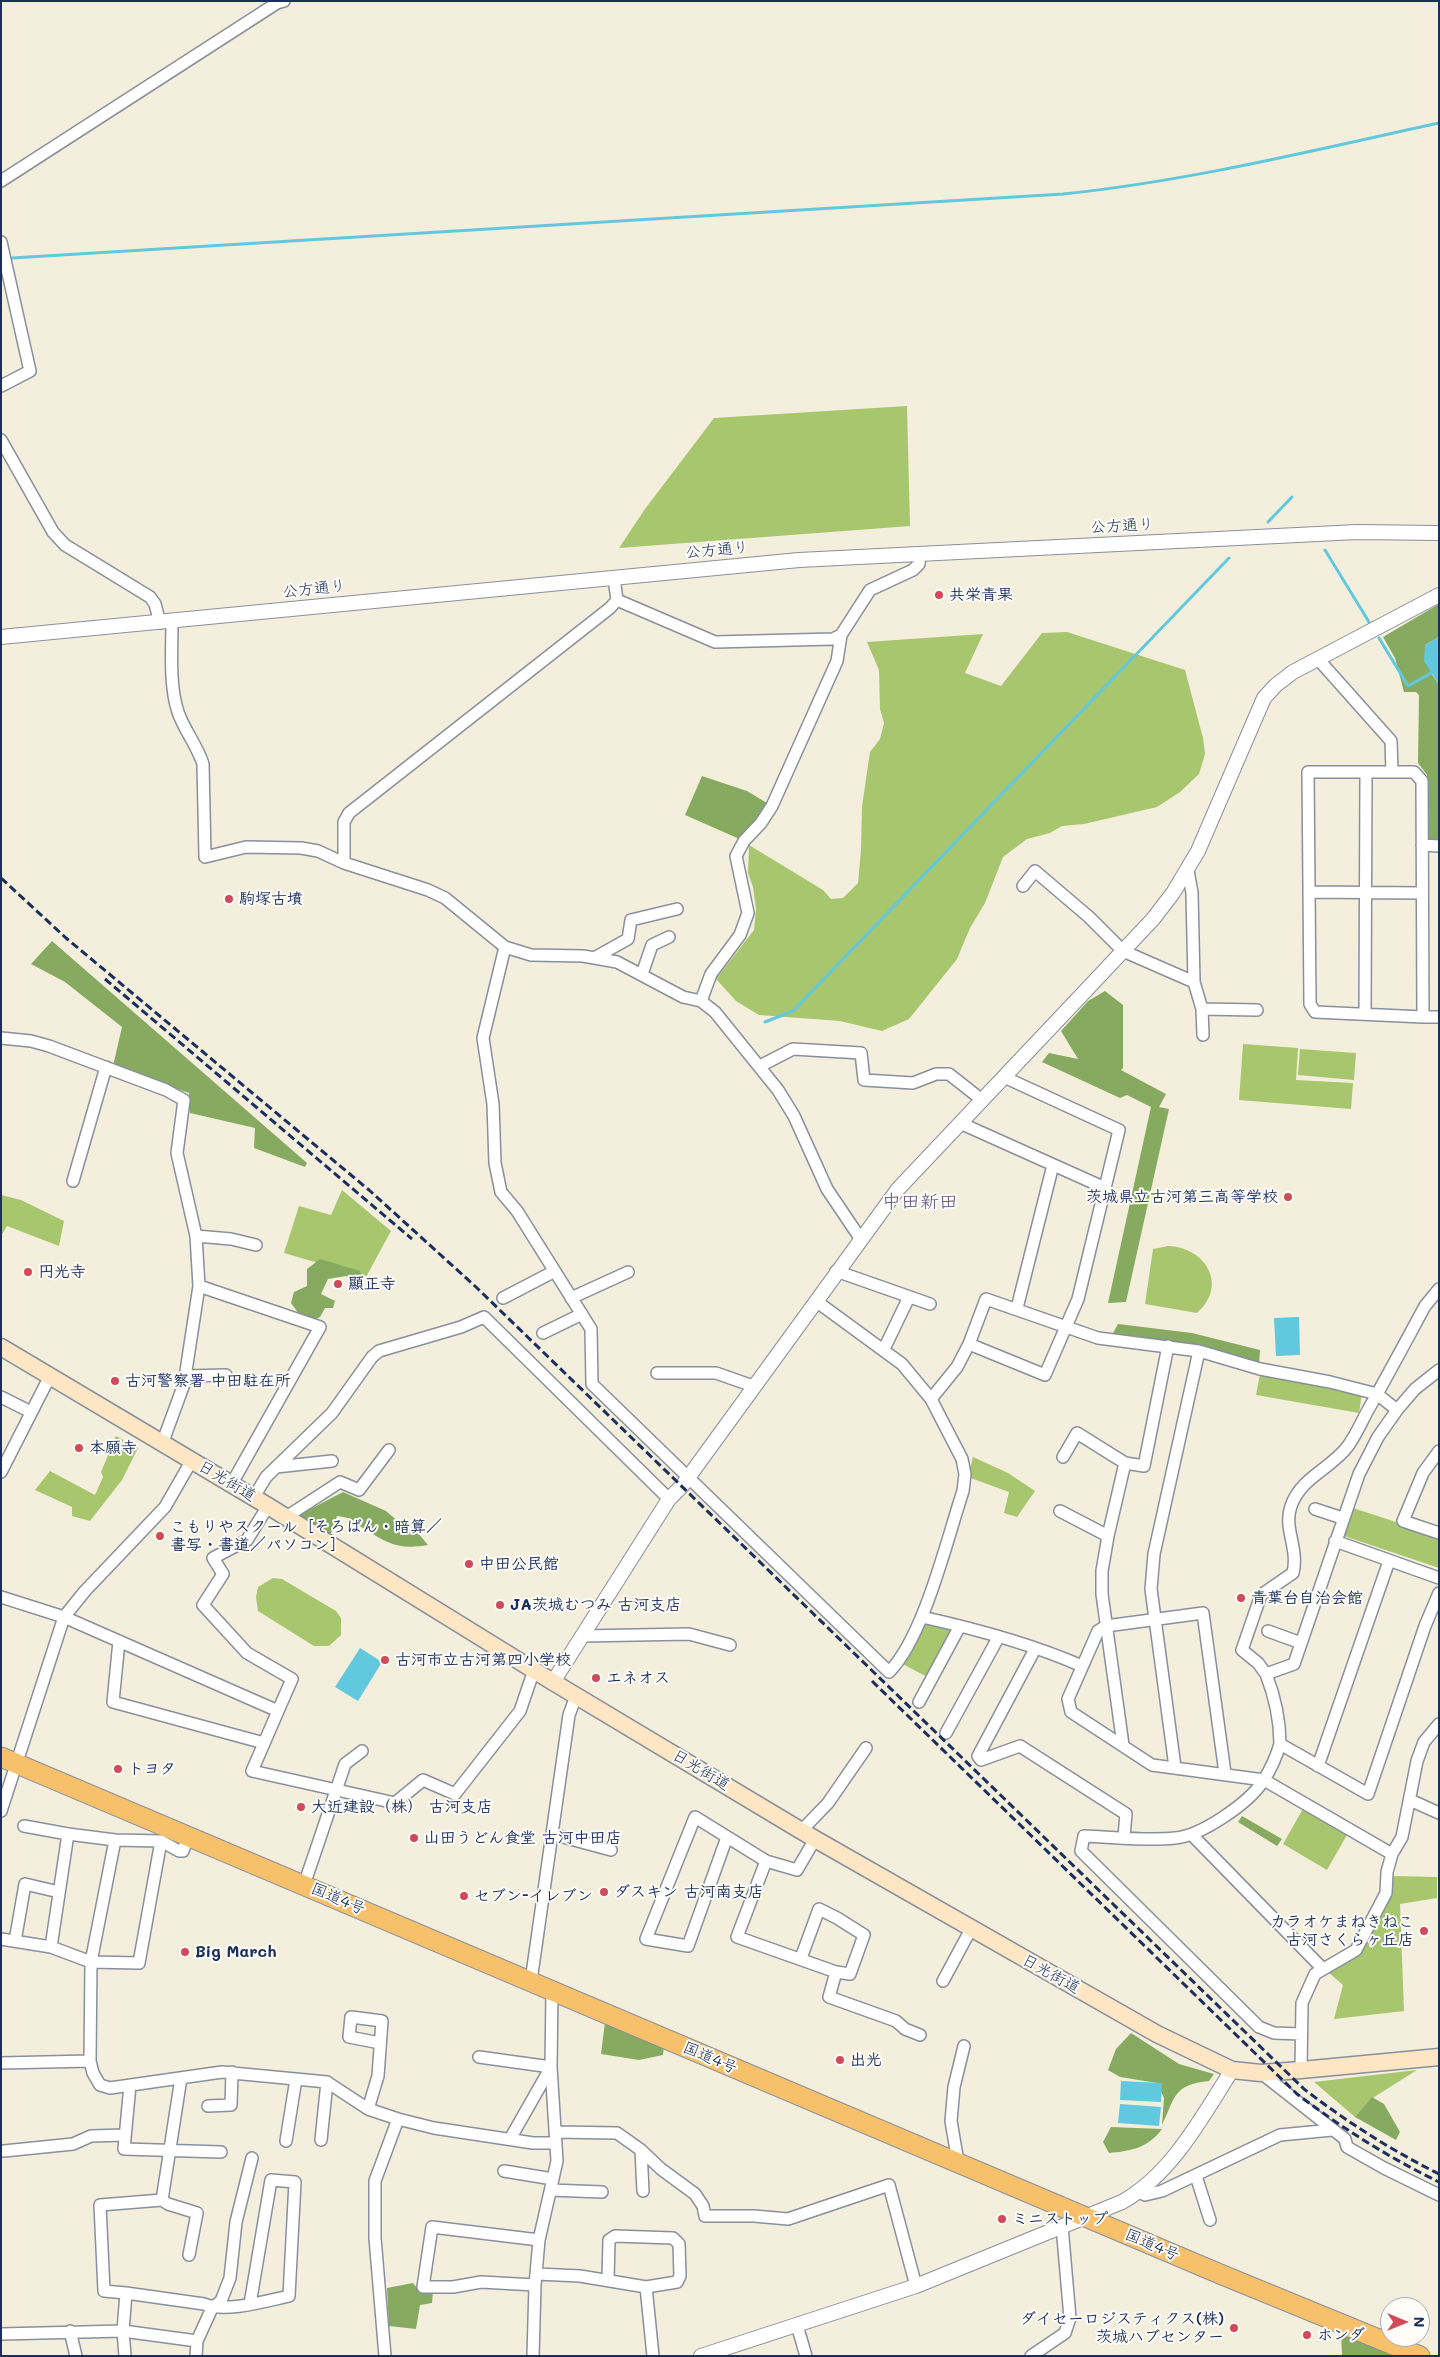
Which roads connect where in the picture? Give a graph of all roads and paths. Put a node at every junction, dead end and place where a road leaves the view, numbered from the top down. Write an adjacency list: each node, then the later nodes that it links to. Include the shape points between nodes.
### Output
1 (284, 1): 2 (street)
2 (1, 181)
3 (1, 242): 4 (street, via 30,371)
4 (1, 386)
5 (1, 440): 11 (street, via 53,532 77,554 150,597)
6 (1439, 533): 7 (street, 公方通り, via 1357,532)
7 (920, 553): 8 (street, 公方通り, via 799,560); 12 (street, via 913,570 870,590)
8 (614, 578): 10 (street); 11 (street, 公方通り)
9 (1439, 595): 14 (street)
10 (617, 600): 12 (street, via 715,642 833,639); 19 (street, via 526,676 349,813 344,822)
11 (166, 623): 13 (street, 公方通り); 19 (street, via 177,709 203,764 204,857 246,847 301,848 318,851)
12 (841, 635): 32 (street, via 837,661 772,806 736,856 748,913 740,935 711,974)
13 (1, 638)
14 (1318, 659): 16 (street, via 1391,741); 20 (street, via 1293,672 1264,698)
15 (1366, 772): 16 (street); 22 (street, via 1308,772); 23 (street)
16 (1392, 772): 17 (street, via 1414,772 1422,781)
17 (1422, 846): 18 (street); 24 (street)
18 (1439, 846)
19 (344, 863): 27 (street, via 445,898)
20 (1188, 870): 28 (street, via 1153,919); 31 (street, via 1192,893)
21 (1023, 886): 28 (street, via 1035,871)
22 (1309, 892): 23 (street); 35 (street, via 1310,1004 1314,1012)
23 (1366, 892): 24 (street); 35 (street)
24 (1422, 893): 36 (street)
25 (677, 909): 29 (street, via 631,920 628,939)
26 (669, 937): 30 (street, via 652,945)
27 (505, 947): 29 (street, via 531,955); 52 (street, via 482,1038 493,1104 495,1163 501,1192 517,1211)
28 (1123, 951): 31 (street); 42 (street)
29 (594, 958): 30 (street, via 617,962)
30 (642, 974): 32 (street, via 683,997)
31 (1194, 982): 33 (street)
32 (701, 1001): 40 (street, via 715,1012)
33 (1202, 1008): 34 (street); 38 (street)
34 (1257, 1010)
35 (1365, 1014): 36 (street)
36 (1423, 1017): 37 (street)
37 (1439, 1017)
38 (1203, 1035)
39 (1, 1038): 41 (street, via 31,1041)
40 (760, 1066): 43 (street, via 793,1049 862,1053 864,1080 913,1083 936,1074 949,1074); 49 (street, via 794,1116 828,1188)
41 (106, 1067): 46 (street); 48 (street, via 184,1100 178,1153)
42 (1004, 1078): 43 (street); 47 (street, via 1119,1130)
43 (982, 1100): 44 (street)
44 (960, 1123): 45 (street); 49 (street, via 898,1189)
45 (1053, 1165): 47 (street); 61 (street)
46 (73, 1181)
47 (1105, 1188): 63 (street, via 1078,1299)
48 (196, 1236): 50 (street); 54 (street)
49 (860, 1238): 51 (street)
50 (256, 1245)
51 (836, 1271): 56 (street); 59 (street)
52 (553, 1272): 57 (street); 58 (street)
53 (628, 1272): 58 (street)
54 (198, 1286): 74 (street); 91 (street, via 320,1327)
55 (1439, 1289): 76 (street, via 1425,1306)
56 (909, 1297): 60 (street); 68 (street)
57 (503, 1298)
58 (571, 1298): 62 (street)
59 (816, 1301): 68 (street); 75 (street)
60 (930, 1304)
61 (1017, 1308): 63 (street); 65 (street, via 986,1300)
62 (582, 1314): 64 (street); 90 (street, via 591,1329 592,1384)
63 (1065, 1327): 65 (street, via 1045,1375); 66 (street, via 1098,1338)
64 (544, 1333)
65 (969, 1344): 78 (street, via 957,1367)
66 (1168, 1346): 69 (street); 87 (street, via 1144,1466)
67 (1, 1347): 73 (main road, 日光街道)
68 (884, 1349): 78 (street, via 902,1364)
69 (1199, 1351): 76 (street, via 1260,1369); 108 (street, via 1154,1554 1151,1589)
70 (1439, 1370): 79 (street, via 1415,1389)
71 (657, 1373): 75 (street, via 716,1374)
72 (226, 1375): 74 (street)
73 (50, 1376): 80 (street); 81 (main road, 日光街道)
74 (185, 1376): 81 (street)
75 (753, 1386): 90 (street)
76 (1377, 1394): 79 (street); 120 (street, via 1348,1446 1313,1475 1291,1506 1288,1520 1295,1548 1293,1573 1261,1595 1242,1650)
77 (1, 1397): 80 (street)
78 (931, 1399): 107 (street, via 962,1460 965,1474 963,1491)
79 (1397, 1410): 98 (street, via 1378,1437 1359,1474)
80 (31, 1412): 89 (street)
81 (162, 1444): 85 (main road, 日光街道)
82 (389, 1450): 97 (street, via 359,1490 340,1482)
83 (1439, 1451): 99 (street, via 1423,1473 1403,1521)
84 (1062, 1457): 87 (street, via 1077,1433)
85 (192, 1460): 91 (main road, 日光街道); 106 (street, via 165,1507 85,1590)
86 (332, 1461): 88 (street)
87 (1125, 1463): 100 (street)
88 (276, 1467): 92 (street); 93 (street, via 332,1413 379,1351 484,1317)
89 (1, 1472)
90 (688, 1477): 93 (street); 107 (street, via 889,1672 898,1663)
91 (231, 1485): 92 (main road, 日光街道)
92 (254, 1498): 94 (main road, 日光街道)
93 (669, 1499): 112 (street)
94 (268, 1506): 97 (main road, 日光街道); 124 (street, via 247,1540 213,1558 223,1574 203,1606 247,1654 292,1679)
95 (1315, 1509): 98 (street)
96 (1060, 1511): 100 (street)
97 (286, 1517): 119 (main road, 日光街道)
98 (1342, 1518): 101 (street)
99 (1439, 1533)
100 (1108, 1536): 110 (street, via 1102,1571)
101 (1335, 1541): 102 (street); 115 (street)
102 (1389, 1561): 103 (street); 133 (street)
103 (1439, 1578)
104 (1439, 1592): 133 (street, via 1368,1794)
105 (1, 1597): 106 (street)
106 (64, 1617): 114 (street); 132 (street)
107 (922, 1617): 109 (street)
108 (1154, 1621): 110 (street); 134 (street); 135 (street, via 1203,1614)
109 (960, 1626): 113 (street); 123 (street)
110 (1106, 1626): 118 (street, via 1098,1631); 129 (street)
111 (1268, 1631): 115 (street)
112 (582, 1636): 116 (street, via 689,1634); 121 (street)
113 (998, 1638): 117 (street); 126 (street)
114 (119, 1641): 124 (street); 127 (street, via 113,1702)
115 (1301, 1643): 120 (street, via 1294,1664)
116 (730, 1645)
117 (1036, 1649): 118 (street); 148 (street, via 978,1756 981,1760 1020,1746 1126,1814)
118 (1082, 1666): 129 (street, via 1068,1700 1071,1712)
119 (534, 1670): 121 (main road, 日光街道); 137 (street, via 520,1711 455,1794 423,1780 395,1803)
120 (1266, 1674): 128 (street, via 1274,1695)
121 (553, 1682): 122 (main road, 日光街道)
122 (576, 1696): 142 (main road, 日光街道); 144 (street, via 569,1715)
123 (919, 1702)
124 (278, 1711): 127 (street)
125 (1439, 1724): 138 (street, via 1424,1742)
126 (946, 1733)
127 (264, 1743): 137 (street, via 252,1772)
128 (1280, 1744): 133 (street); 136 (street)
129 (1123, 1745): 134 (street, via 1152,1765)
130 (866, 1748): 142 (street, via 828,1803)
131 (362, 1752): 137 (street, via 345,1764)
132 (9, 1761): 139 (street); 146 (highway, 国道4号)
133 (1318, 1766)
134 (1175, 1767): 135 (street)
135 (1225, 1773): 136 (street)
136 (1264, 1780): 145 (street, via 1221,1818); 153 (street)
137 (335, 1790): 155 (street)
138 (1410, 1800): 140 (street); 153 (street, via 1402,1837)
139 (1, 1811)
140 (1439, 1813)
141 (24, 1826): 143 (street)
142 (801, 1830): 149 (main road, 日光街道)
143 (68, 1834): 150 (street); 156 (street)
144 (552, 1834): 152 (street); 165 (street)
145 (1192, 1835): 148 (street); 163 (street)
146 (188, 1836): 151 (street, via 183,1851); 155 (highway, 国道4号)
147 (728, 1837): 147 (street, via 695,1817 646,1939 688,1946); 154 (street)
148 (1124, 1837): 168 (street, via 1084,1836 1081,1850 1259,2027 1274,2033)
149 (815, 1839): 154 (street, via 797,1870); 157 (main road, 日光街道)
150 (115, 1840): 151 (street); 162 (street)
151 (161, 1841): 162 (street, via 139,1963)
152 (610, 1850)
153 (1392, 1854): 163 (street, via 1386,1894 1356,1950)
154 (766, 1861): 161 (street, via 737,1937)
155 (304, 1885): 165 (highway, 国道4号)
156 (59, 1892): 159 (street, via 25,1884); 160 (street)
157 (971, 1929): 166 (street); 177 (main road, 日光街道, via 1157,2034)
158 (1, 1939): 159 (street)
159 (15, 1941): 160 (street)
160 (50, 1947): 162 (street)
161 (801, 1958): 164 (street); 164 (street, via 819,1909 864,1935 850,1974)
162 (91, 1962): 174 (street)
163 (1322, 1968): 168 (street, via 1315,1974 1302,2002)
164 (836, 1972): 169 (street, via 829,1997 896,2021)
165 (531, 1981): 167 (highway, 国道4号)
166 (943, 1981)
167 (552, 1991): 176 (street); 199 (highway, 国道4号)
168 (1301, 2034): 178 (street)
169 (920, 2035)
170 (380, 2043): 186 (street, via 378,2076)
171 (964, 2046): 199 (street, via 954,2087 952,2121)
172 (480, 2057): 176 (street)
173 (1439, 2057): 178 (main road, 日光街道)
174 (90, 2061): 175 (street); 184 (street, via 100,2085 110,2088)
175 (1, 2063)
176 (551, 2067): 190 (street); 191 (street)
177 (1232, 2070): 180 (main road, 日光街道); 205 (street, via 1162,2172)
178 (1301, 2070): 180 (main road, 日光街道)
179 (232, 2072): 181 (street); 182 (street); 185 (street, via 232,2106)
180 (1260, 2073): 188 (street)
181 (181, 2078): 184 (street); 196 (street)
182 (296, 2079): 183 (street); 193 (street)
183 (327, 2082): 186 (street); 192 (street)
184 (130, 2085): 189 (street)
185 (208, 2106)
186 (368, 2109): 187 (street)
187 (398, 2119): 191 (street, via 434,2128); 228 (street, via 375,2181 375,2238)
188 (1332, 2130): 201 (street, via 1280,2135); 206 (street, via 1344,2139 1347,2147)
189 (125, 2135): 195 (street, via 91,2136 73,2144); 196 (street, via 124,2148)
190 (556, 2137): 191 (street); 194 (street, via 617,2134); 202 (street)
191 (510, 2139)
192 (321, 2140)
193 (286, 2141)
194 (641, 2150): 203 (street); 215 (street, via 694,2194 703,2206 705,2216 788,2219 889,2185)
195 (4, 2151)
196 (171, 2152): 197 (street); 207 (street)
197 (221, 2152)
198 (252, 2158): 219 (street, via 236,2222 230,2278 221,2301)
199 (958, 2162): 208 (highway, 国道4号)
200 (504, 2171): 202 (street)
201 (1196, 2176): 205 (street, via 1162,2191 1145,2195); 209 (street)
202 (552, 2185): 204 (street); 211 (street)
203 (643, 2190)
204 (602, 2192)
205 (1140, 2192): 208 (street)
206 (1439, 2195)
207 (162, 2200): 212 (street, via 197,2213); 217 (street, via 100,2205 104,2290)
208 (1086, 2216): 210 (street); 234 (highway, 国道4号)
209 (1210, 2220)
210 (1062, 2226): 215 (street); 233 (street, via 1070,2318 1065,2333)
211 (540, 2240): 213 (street); 213 (street, via 432,2227 423,2287)
212 (189, 2255)
213 (536, 2279): 214 (street, via 580,2276); 229 (street)
214 (608, 2280): 216 (street); 216 (street, via 609,2240 615,2236 673,2238 679,2244 678,2282)
215 (916, 2286): 220 (street)
216 (646, 2287): 230 (street)
217 (126, 2294): 219 (street, via 204,2304); 222 (street)
218 (250, 2304): 218 (street, via 289,2296 295,2182 271,2180); 219 (street)
219 (212, 2308): 224 (street)
220 (797, 2325): 231 (street); 232 (street)
221 (70, 2331): 222 (street); 223 (street); 225 (street)
222 (124, 2331): 224 (street); 226 (street)
223 (1, 2334)
224 (197, 2341): 227 (street)
225 (76, 2356)
226 (125, 2356)
227 (196, 2356)
228 (385, 2356)
229 (533, 2356)
230 (653, 2356)
231 (701, 2356)
232 (806, 2356)
233 (1031, 2356)
234 (1420, 2356)

